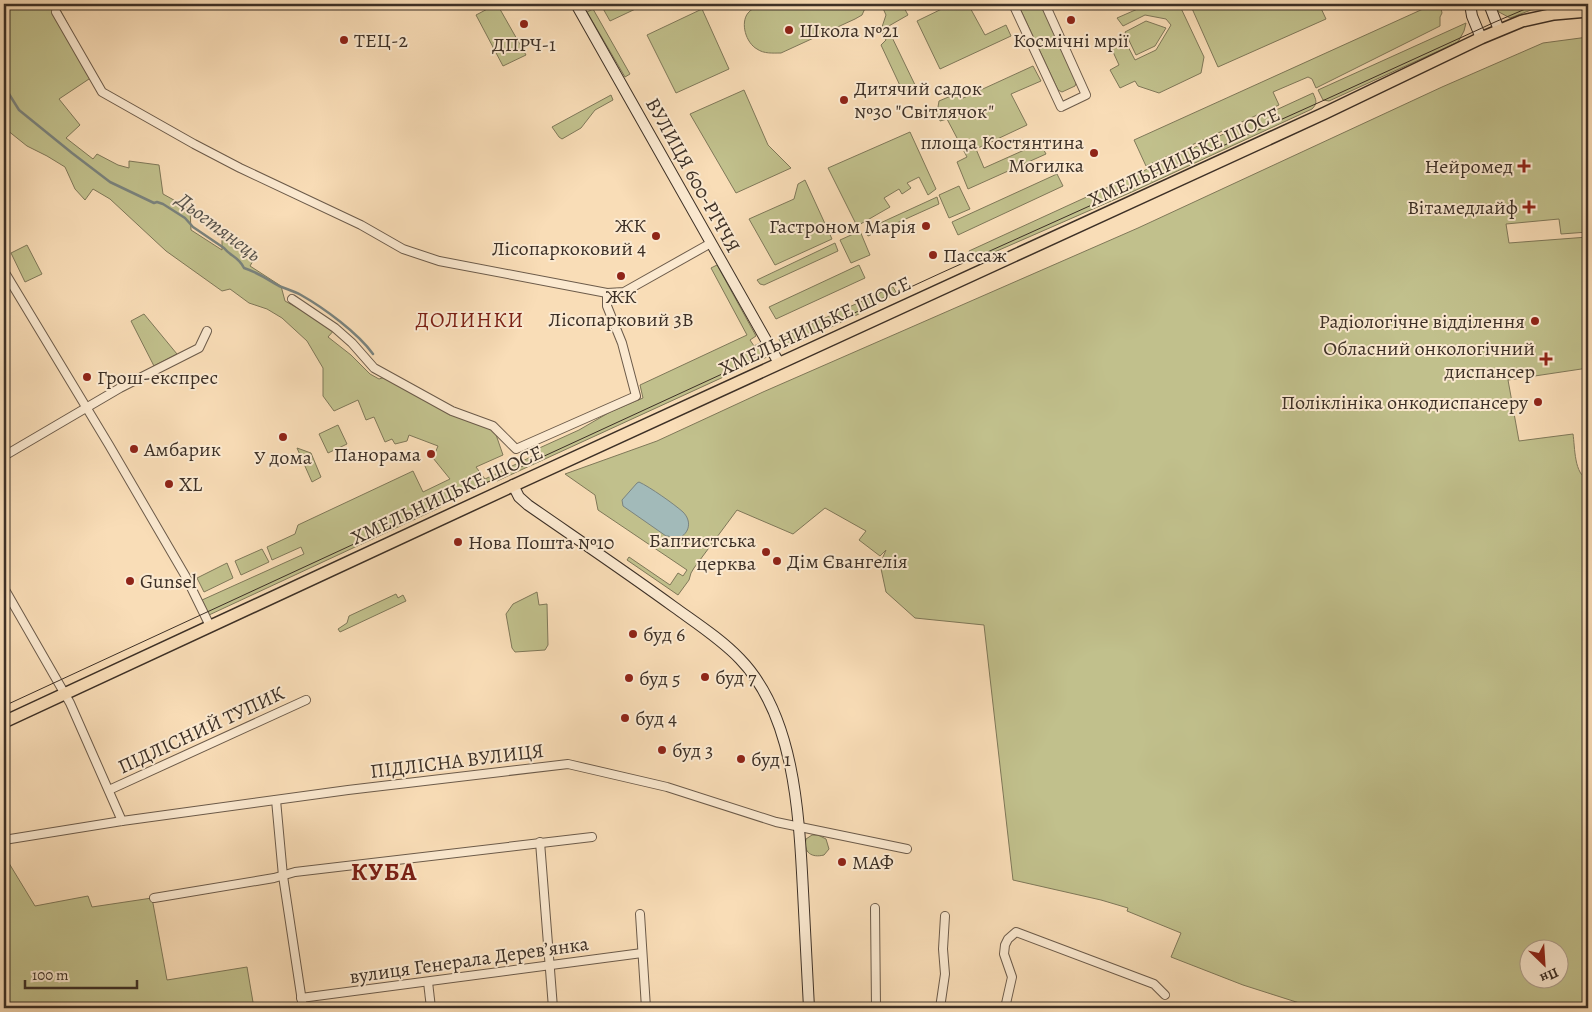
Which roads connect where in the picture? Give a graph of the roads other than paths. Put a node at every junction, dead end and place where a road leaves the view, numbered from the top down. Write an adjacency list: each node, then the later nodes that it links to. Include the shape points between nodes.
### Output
1 (576, 4): 10 (main road, ВУЛИЦЯ 600-РІЧЧЯ)
2 (1014, 4): 3 (street, via 1061,107 1086,95)
3 (1045, 4)
4 (1470, 4): 9 (main road)
5 (1489, 4): 8 (main road)
6 (1588, 11): 8 (main road, ХМЕЛЬНИЦЬКЕ ШОСЕ, via 1554,14)
7 (56, 12): 12 (street, via 102,92 240,168 361,225 403,250 439,261)
8 (1499, 30): 9 (main road, ХМЕЛЬНИЦЬКЕ ШОСЕ)
9 (1482, 38): 15 (main road, ХМЕЛЬНИЦЬКЕ ШОСЕ)
10 (711, 243): 12 (street, via 624,292); 15 (main road, ВУЛИЦЯ 600-РІЧЧЯ)
11 (4, 271): 16 (street)
12 (607, 293): 13 (street, via 607,306 622,342 636,396 516,449 493,426 452,411 374,368 335,328)
13 (292, 299)
14 (207, 331): 16 (street, via 198,348)
15 (779, 363): 18 (main road, ХМЕЛЬНИЦЬКЕ ШОСЕ)
16 (86, 407): 17 (street); 20 (street, via 186,577)
17 (4, 456)
18 (513, 485): 20 (main road, ХМЕЛЬНИЦЬКЕ ШОСЕ); 27 (main road, via 528,505 620,568 740,659 764,692 784,738)
19 (4, 588): 21 (street)
20 (210, 626): 21 (main road, ХМЕЛЬНИЦЬКЕ ШОСЕ)
21 (64, 694): 23 (main road, ХМЕЛЬНИЦЬКЕ ШОСЕ); 24 (street)
22 (306, 700): 24 (street, ПІДЛІСНИЙ ТУПИК)
23 (4, 722)
24 (109, 790): 26 (street)
25 (276, 800): 26 (street, ПІДЛІСНА ВУЛИЦЯ); 27 (street, ПІДЛІСНА ВУЛИЦЯ, via 568,764); 32 (street)
26 (122, 820): 29 (street, ПІДЛІСНА ВУЛИЦЯ)
27 (799, 826): 31 (street, ПІДЛІСНА ВУЛИЦЯ); 46 (main road)
28 (592, 837): 30 (street)
29 (4, 840)
30 (540, 842): 32 (street); 38 (street)
31 (907, 849)
32 (283, 876): 33 (street); 41 (street)
33 (154, 898)
34 (875, 908): 47 (street)
35 (640, 914): 37 (street)
36 (945, 916): 48 (street, via 945,974)
37 (642, 953): 38 (street, вулиця Генерала Деревʼянка); 45 (street)
38 (549, 965): 39 (street, вулиця Генерала Деревʼянка); 44 (street)
39 (428, 982): 41 (street, вулиця Генерала Деревʼянка); 43 (street)
40 (1165, 995): 49 (street, via 1154,984 1016,932 1005,945 1004,954 1012,977)
41 (301, 998): 42 (street)
42 (302, 1008)
43 (431, 1008)
44 (553, 1008)
45 (646, 1008)
46 (810, 1008)
47 (876, 1008)
48 (940, 1008)
49 (1004, 1008)

